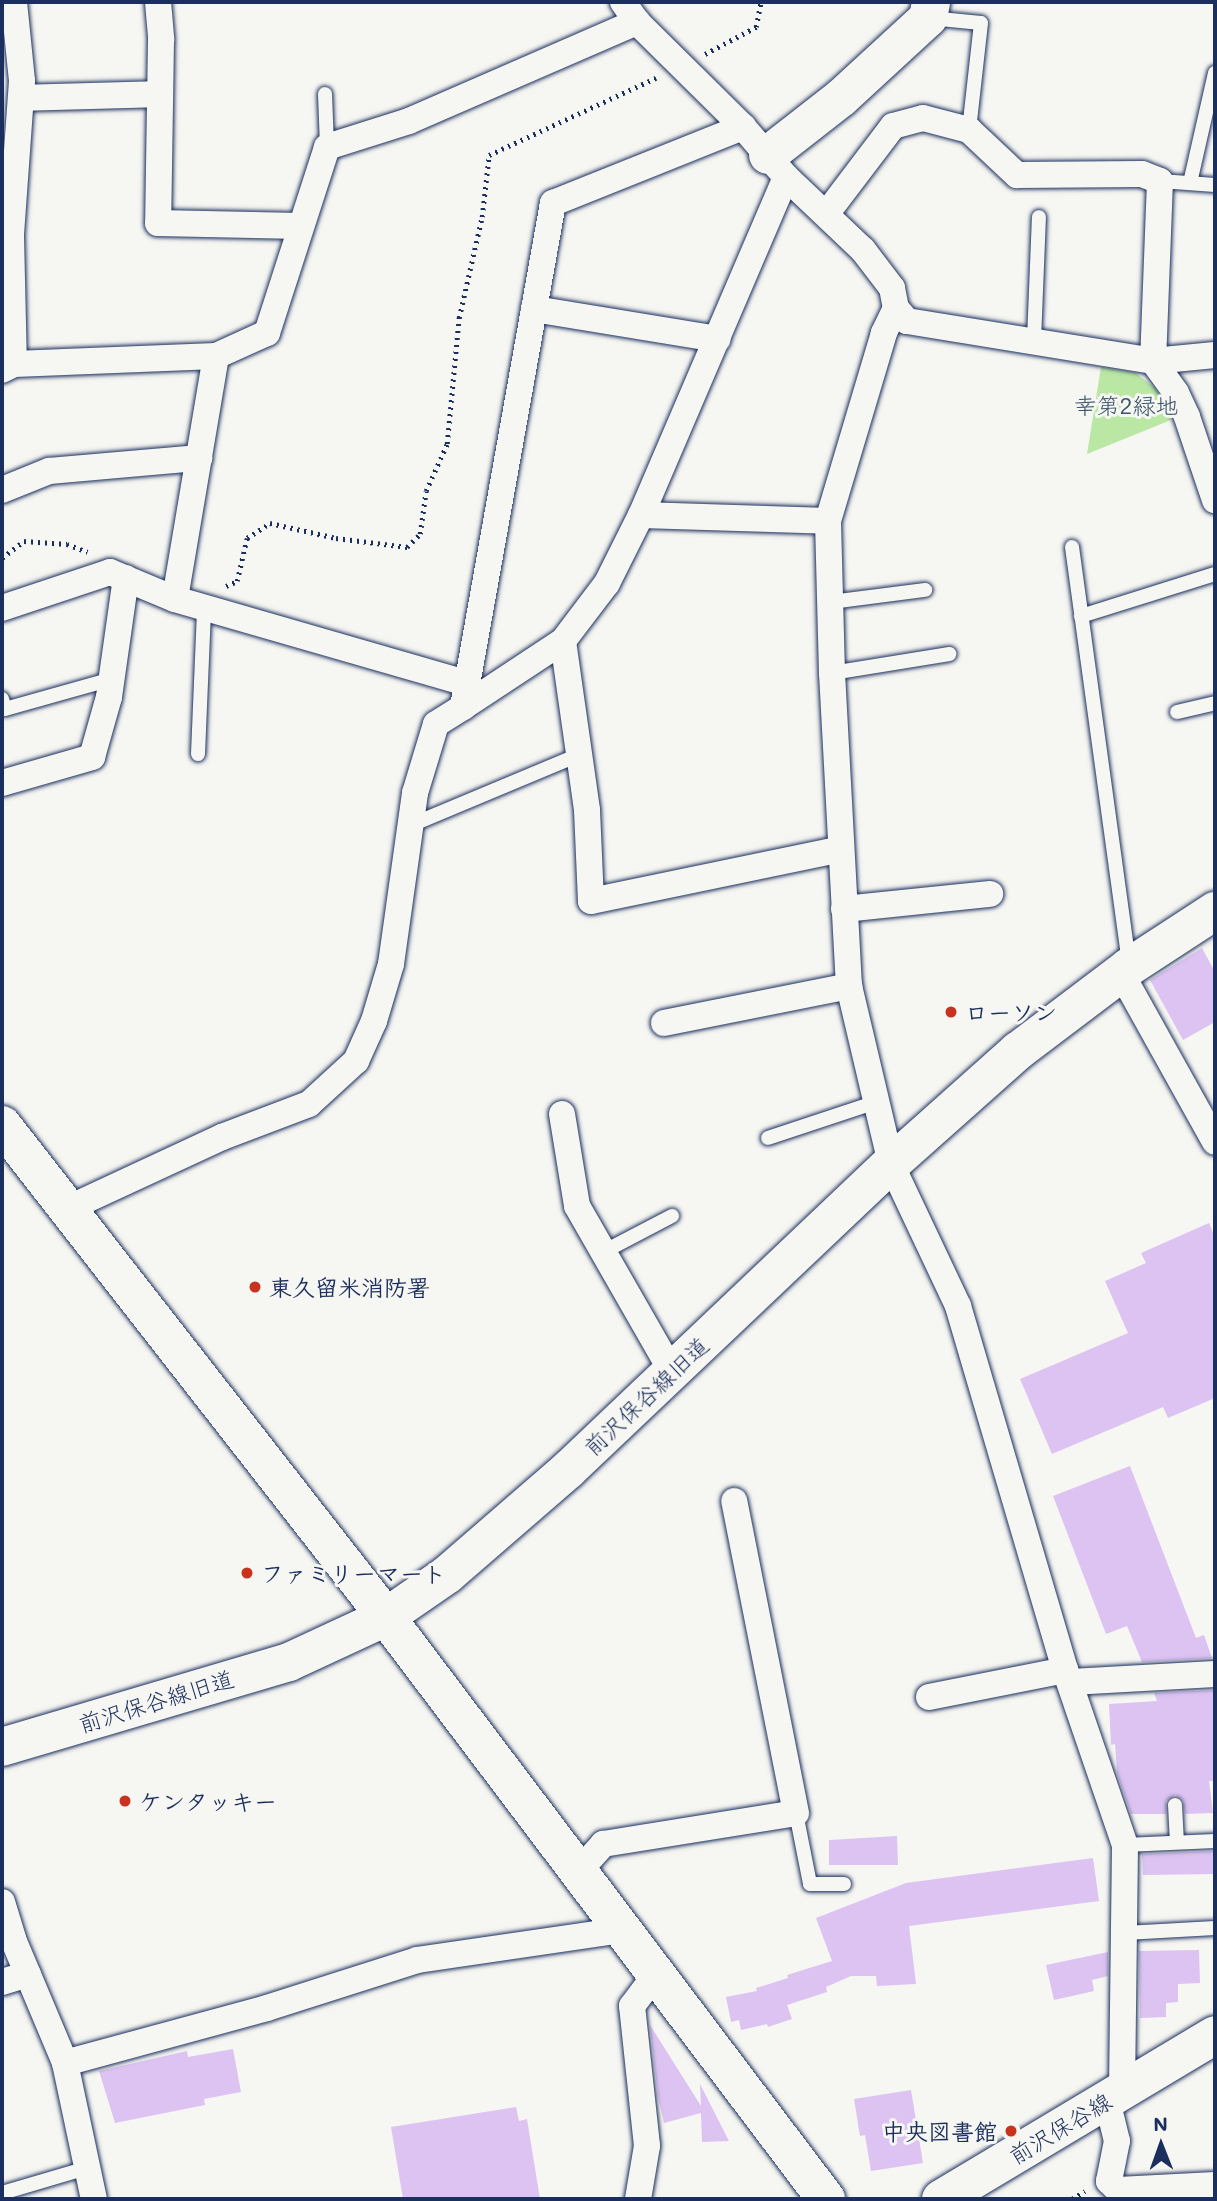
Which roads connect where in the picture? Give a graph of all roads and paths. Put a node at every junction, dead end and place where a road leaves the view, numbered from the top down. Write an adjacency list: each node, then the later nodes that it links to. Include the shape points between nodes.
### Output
1 (14, 2): 10 (street)
2 (158, 2): 8 (street)
3 (761, 2): 6 (path, via 756,27)
4 (929, 10): 12 (lane, via 981,23); 14 (street)
5 (630, 12): 6 (street); 13 (street, via 409,121)
6 (682, 66): 11 (street); 39 (path, via 489,155 482,217 459,318 447,444 426,491 420,534 407,547 270,523 247,538 237,581 203,597)
7 (1215, 73): 16 (lane)
8 (160, 94): 10 (street); 20 (street, via 158,223)
9 (324, 94): 13 (lane)
10 (21, 98): 21 (street)
11 (743, 127): 14 (street); 23 (street, via 553,203)
12 (969, 131): 15 (street, via 1017,175 1142,174); 18 (street, via 923,118 893,126)
13 (327, 147): 20 (street)
14 (777, 166): 18 (street); 24 (street)
15 (1160, 181): 16 (lane); 28 (street)
16 (1191, 183): 17 (lane)
17 (1215, 185)
18 (827, 213): 22 (street, via 892,288)
19 (1039, 217): 25 (lane)
20 (300, 226): 27 (street, via 267,333)
21 (6, 236): 29 (street)
22 (896, 307): 25 (street, via 907,321); 34 (street, via 884,333)
23 (534, 309): 24 (street); 48 (street)
24 (718, 339): 33 (street)
25 (1034, 340): 28 (street)
26 (1215, 355): 28 (street)
27 (216, 356): 29 (street); 30 (street)
28 (1153, 360): 32 (street, via 1187,417)
29 (8, 367)
30 (199, 458): 31 (street, via 49,471); 39 (street)
31 (2, 490)
32 (1215, 500)
33 (642, 515): 34 (street); 44 (street, via 607,583)
34 (828, 522): 40 (street)
35 (1072, 547): 43 (lane)
36 (1215, 574): 43 (lane)
37 (126, 578): 39 (street); 41 (street, via 110,572); 47 (street)
38 (925, 590): 40 (lane)
39 (176, 594): 42 (street)
40 (831, 602): 46 (street)
41 (2, 608)
42 (204, 608): 48 (street); 52 (lane)
43 (1081, 616): 60 (lane)
44 (563, 641): 48 (street); 53 (street)
45 (949, 654): 46 (lane)
46 (832, 673): 56 (street)
47 (112, 679): 49 (lane, via 5,709); 54 (street, via 92,757)
48 (464, 695): 55 (street, via 436,724 415,793)
49 (2, 699)
50 (1215, 704): 51 (lane)
51 (1177, 712)
52 (198, 754)
53 (578, 755): 55 (lane); 56 (street, via 587,810 590,901)
54 (2, 783)
55 (411, 825): 69 (street, via 391,964 356,1061 309,1104 222,1137)
56 (841, 849): 58 (street)
57 (990, 894): 58 (street)
58 (844, 909): 61 (street)
59 (1215, 911): 60 (street, 前沢保谷線旧道)
60 (1125, 970): 67 (street); 68 (street, 前沢保谷線旧道, via 1018,1051)
61 (849, 986): 62 (street); 63 (street)
62 (664, 1023)
63 (876, 1102): 65 (lane); 68 (street)
64 (562, 1114): 71 (street, via 576,1206)
65 (768, 1138)
66 (7, 1142): 69 (street)
67 (1215, 1142)
68 (891, 1164): 72 (street, 前沢保谷線旧道); 76 (street, via 958,1306)
69 (69, 1208): 74 (street)
70 (672, 1216): 71 (lane)
71 (603, 1252): 72 (street)
72 (672, 1372): 74 (street, 前沢保谷線旧道, via 448,1574)
73 (734, 1501): 80 (street)
74 (386, 1617): 78 (street, 前沢保谷線旧道, via 289,1662); 84 (street)
75 (1215, 1674): 76 (street)
76 (1068, 1676): 77 (street); 83 (street)
77 (929, 1697)
78 (2, 1747)
79 (1175, 1805): 82 (lane)
80 (796, 1814): 84 (street, via 603,1844); 85 (lane, via 810,1884)
81 (1215, 1841): 82 (lane)
82 (1177, 1842): 83 (lane)
83 (1125, 1845): 89 (street)
84 (578, 1872): 88 (street)
85 (844, 1884)
86 (2, 1902): 90 (street)
87 (1215, 1928): 89 (lane)
88 (622, 1930): 91 (street); 94 (street, via 417,1960 267,2008)
89 (1125, 1933): 95 (street)
90 (28, 1974): 92 (street); 94 (street)
91 (655, 1975): 101 (street, via 632,2006 647,2146); 102 (street)
92 (2, 1982)
93 (1215, 2035): 95 (street, 前沢保谷線)
94 (65, 2063): 96 (street)
95 (1114, 2096): 99 (street, via 1118,2141 1108,2182 1118,2190); 103 (street, 前沢保谷線)
96 (87, 2168): 98 (lane); 100 (street)
97 (1215, 2185): 99 (street)
98 (2, 2193)
99 (1139, 2194)
100 (94, 2199)
101 (638, 2199)
102 (827, 2199)
103 (941, 2199)

